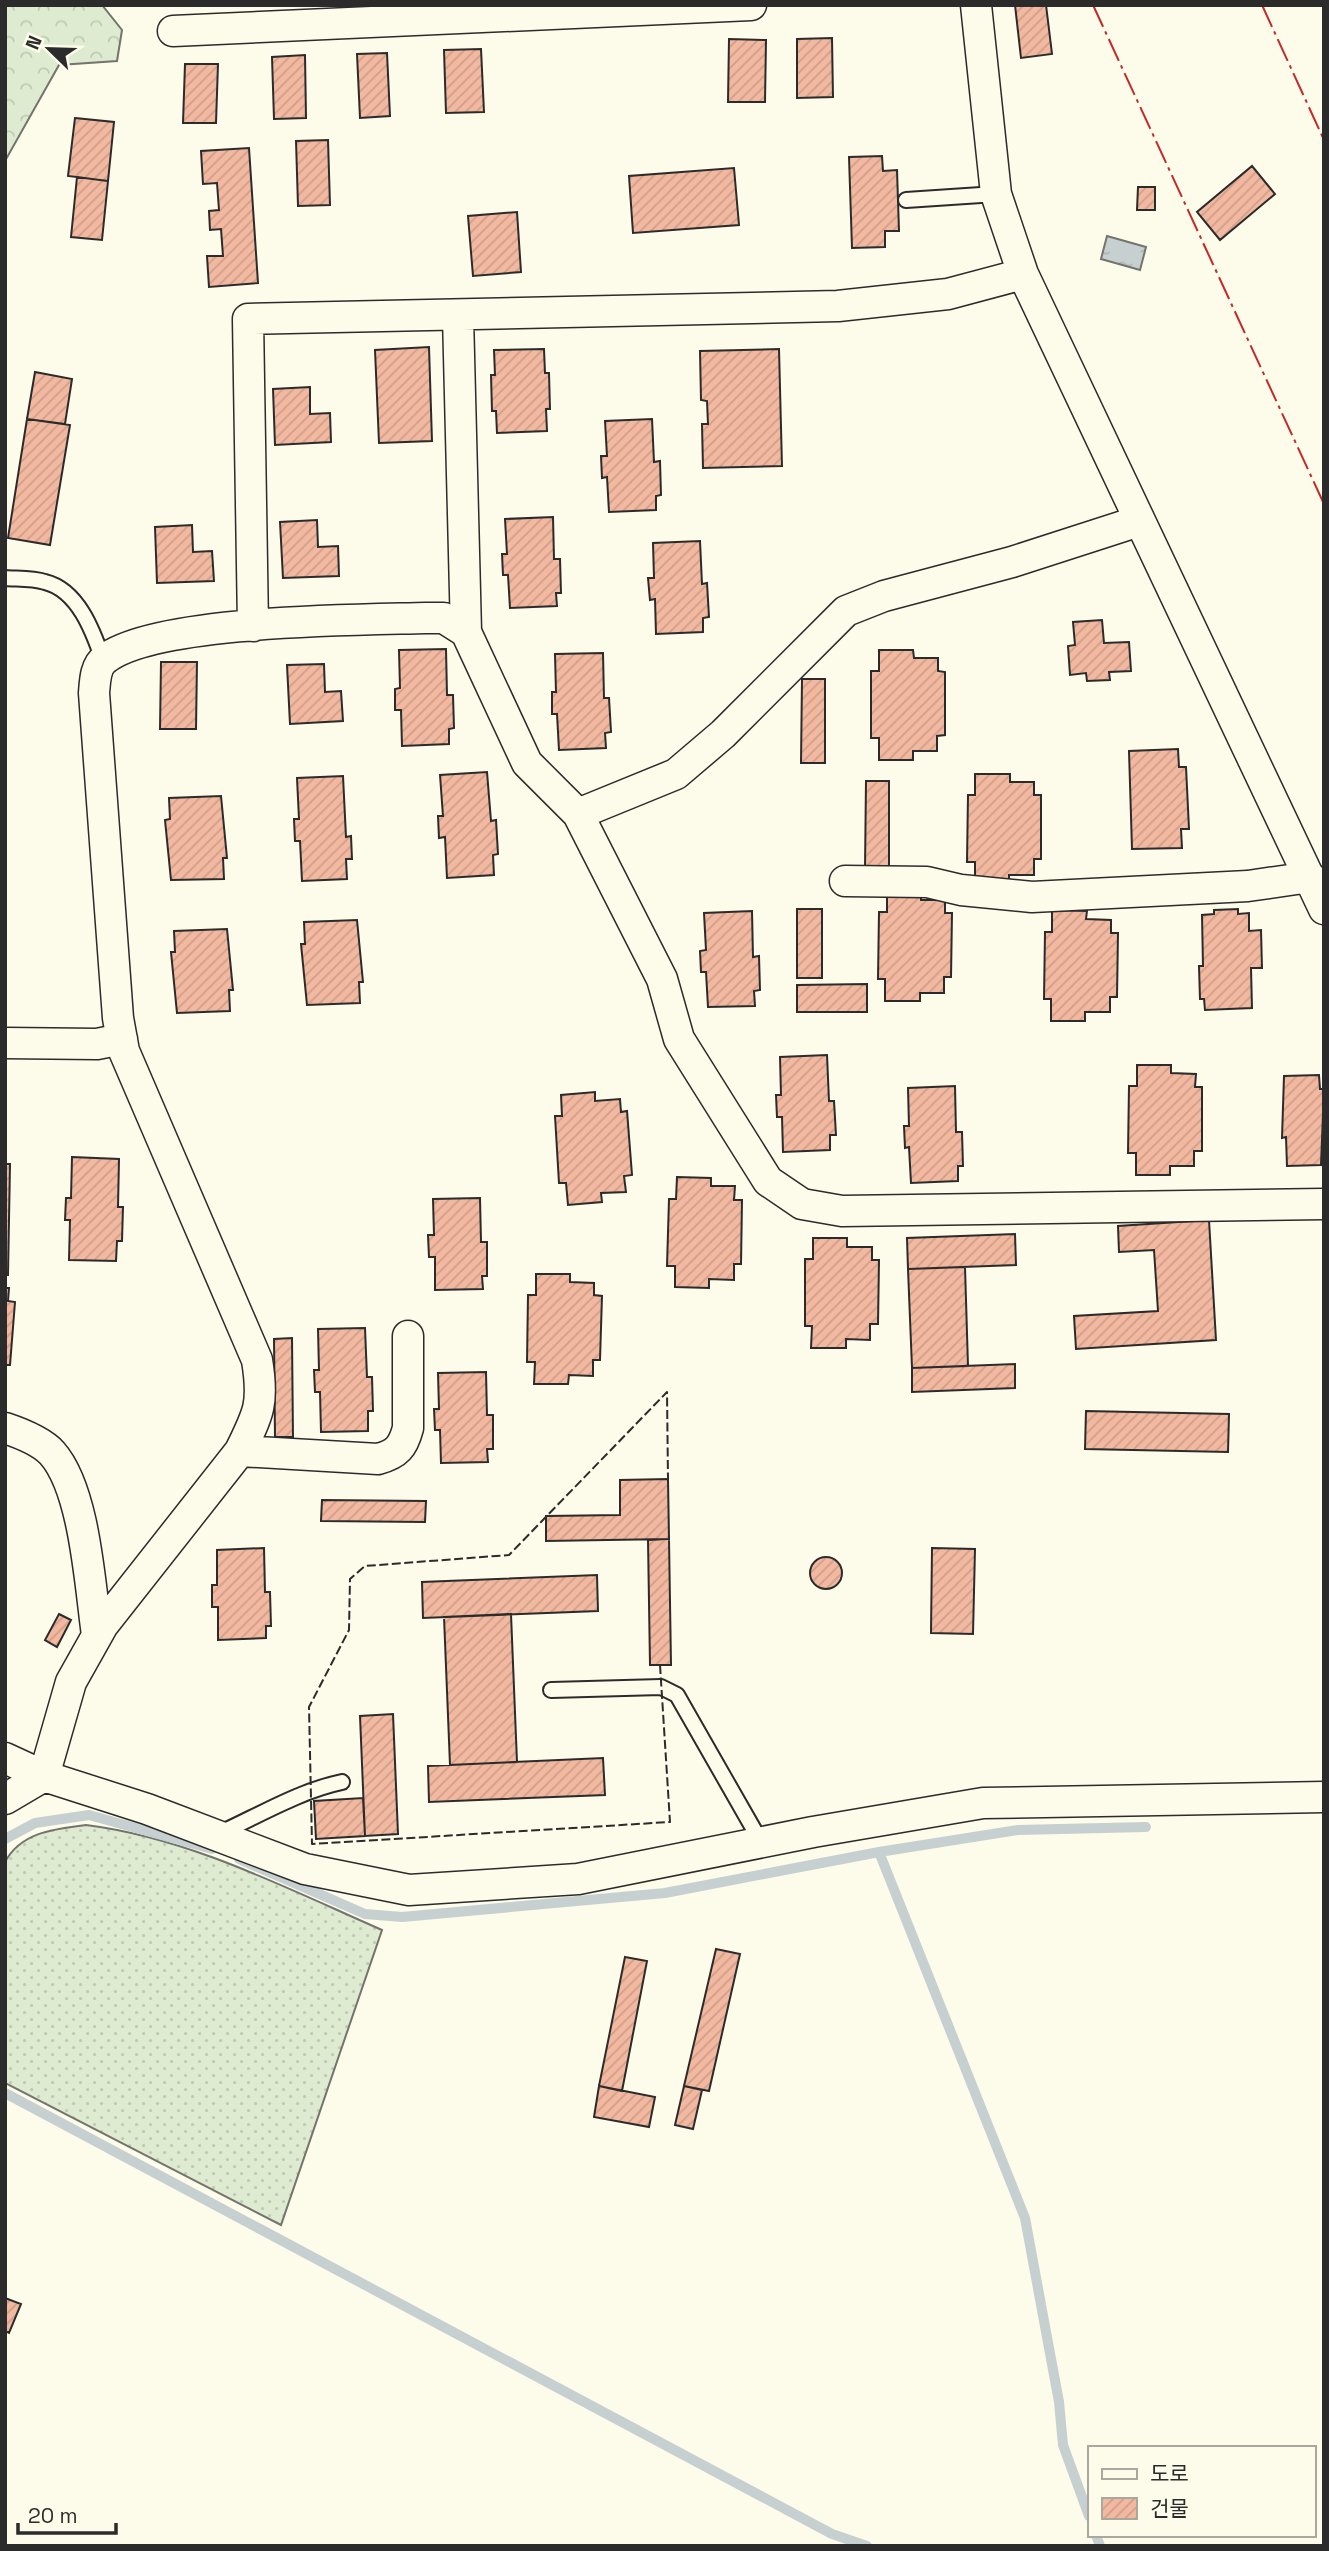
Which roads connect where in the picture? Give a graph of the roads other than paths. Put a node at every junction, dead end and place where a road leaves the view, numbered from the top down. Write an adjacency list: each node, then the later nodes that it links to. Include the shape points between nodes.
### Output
1 (751, 5): 3 (street)
2 (976, 5): 4 (street)
3 (173, 31)
4 (996, 194): 5 (lane); 6 (street)
5 (906, 200)
6 (1023, 274): 7 (street, via 948,295 838,306); 8 (street)
7 (458, 316): 10 (street, via 248,319); 11 (street)
8 (1139, 521): 13 (street, via 846,611 723,734 676,774); 14 (street)
9 (5, 578): 12 (lane, via 46,582 69,596 92,627)
10 (253, 626): 11 (street, via 444,618); 12 (street, via 141,640)
11 (466, 632): 13 (street, via 527,763)
12 (103, 660): 17 (street, via 94,693)
13 (578, 814): 19 (street, via 662,979 680,1039 768,1181 802,1204 842,1211)
14 (1310, 877): 15 (street, via 1248,886 1032,897 927,882); 16 (street)
15 (845, 881)
16 (1324, 909)
17 (122, 1039): 18 (street, via 97,1044); 22 (street, via 257,1360 262,1394 257,1418)
18 (5, 1043)
19 (1324, 1204)
20 (408, 1336): 22 (street, via 408,1428 395,1455 378,1459)
21 (5, 1427): 23 (street, via 51,1452 68,1475 84,1537)
22 (240, 1451): 23 (street)
23 (97, 1635): 26 (street, via 71,1682)
24 (551, 1690): 31 (lane, via 661,1687 677,1695)
25 (5, 1758): 26 (street)
26 (44, 1776): 29 (street); 30 (street)
27 (342, 1782): 30 (lane, via 312,1788)
28 (1324, 1797): 31 (street, via 984,1803)
29 (5, 1799)
30 (216, 1835): 31 (street, via 305,1869 409,1890 578,1879)
31 (761, 1842)

